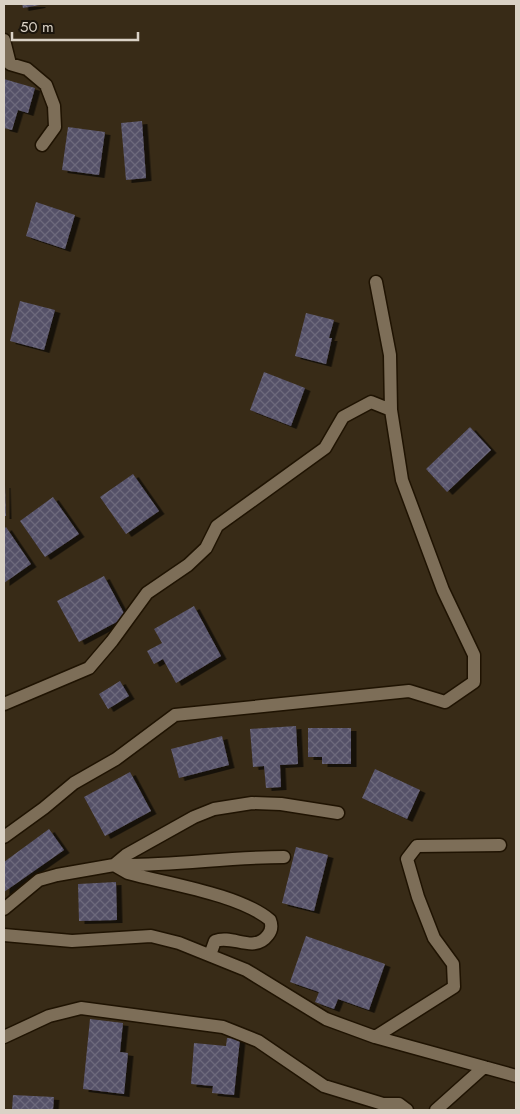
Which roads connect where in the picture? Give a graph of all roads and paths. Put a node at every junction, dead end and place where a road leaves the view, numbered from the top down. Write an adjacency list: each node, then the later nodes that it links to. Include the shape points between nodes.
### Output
1 (4, 40): 2 (street, via 10,64 27,69 46,85 49,92 54,106 54,127)
2 (42, 145)
3 (376, 282): 4 (street, via 390,356)
4 (391, 410): 5 (street, via 371,402 343,416 325,448 217,526 206,548 194,560 147,593 89,668); 7 (street, via 402,480 443,590 474,655 474,682 445,702 409,691 175,715 116,759 74,783)
5 (4, 704)
6 (338, 813): 10 (street, via 252,803 214,809 126,855)
7 (4, 837)
8 (500, 845): 15 (street, via 418,846 408,859 434,938 453,964 454,986)
9 (284, 857): 10 (street, via 244,857 147,866)
10 (114, 865): 11 (street, via 39,880); 13 (street, via 128,874 222,897 255,910 270,920 270,932 260,942 245,944 220,939 215,941)
11 (4, 909)
12 (4, 935): 13 (street, via 72,940 151,936)
13 (210, 955): 15 (street, via 246,970 326,1019)
14 (4, 1037): 18 (street, via 49,1016 81,1008 223,1027 258,1041 324,1086 383,1104 399,1104)
15 (375, 1037): 16 (street)
16 (484, 1068): 17 (street); 19 (street)
17 (516, 1076)
18 (407, 1110)
19 (436, 1110)

